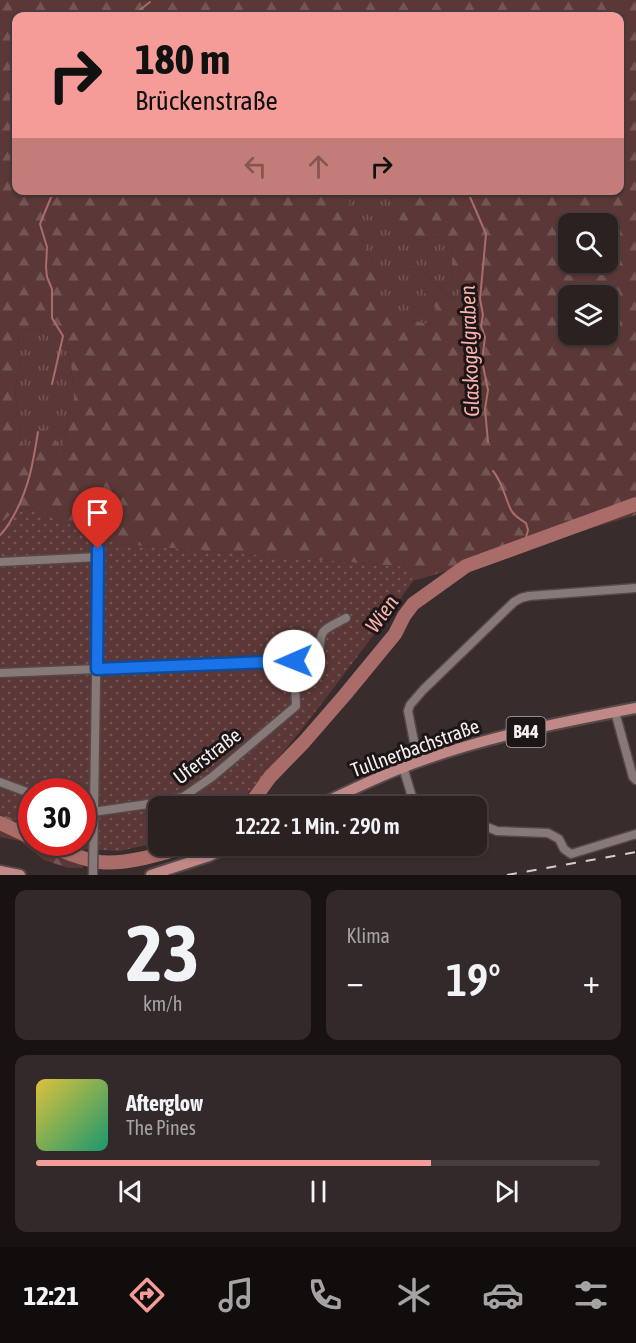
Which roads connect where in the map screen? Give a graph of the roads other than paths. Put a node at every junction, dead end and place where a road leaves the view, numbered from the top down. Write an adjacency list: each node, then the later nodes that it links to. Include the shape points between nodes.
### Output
1 (0, 562): 5 (street, via 98,553)
2 (636, 588): 9 (street, via 529,596 514,602 410,705)
3 (346, 618): 4 (street, via 324,631 314,659)
4 (294, 661): 5 (street); 17 (street, Uferstraße, via 296,706 212,777 183,797)
5 (97, 669): 6 (street); 11 (street)
6 (0, 673)
7 (636, 708): 8 (main road, Tullnerbachstraße / B44)
8 (615, 712): 9 (main road, Tullnerbachstraße / B44, via 498,738); 12 (street)
9 (418, 762): 10 (main road, Tullnerbachstraße / B44)
10 (403, 767): 15 (main road, Tullnerbachstraße / B44); 16 (street)
11 (94, 778)
12 (636, 780)
13 (0, 782): 14 (street)
14 (18, 789)
15 (339, 796)
16 (412, 796)
17 (96, 812)
18 (487, 827): 19 (street, via 497,831 548,833 571,854)
19 (636, 834)
20 (209, 856): 23 (main road)
21 (0, 871): 22 (main road)
22 (20, 875)
23 (152, 875)

